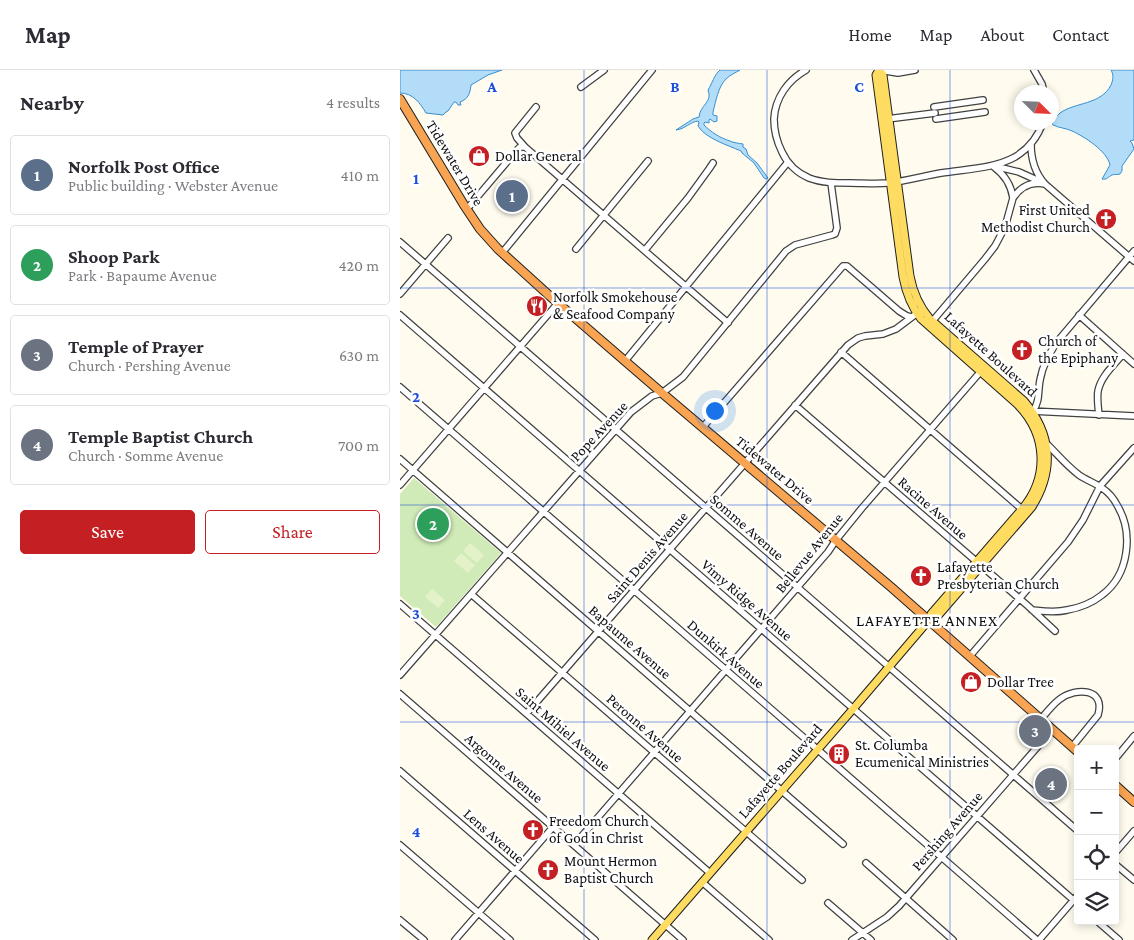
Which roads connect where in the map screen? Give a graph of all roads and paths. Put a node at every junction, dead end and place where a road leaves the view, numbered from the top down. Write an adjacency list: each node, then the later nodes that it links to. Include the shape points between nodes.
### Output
1 (604, 70): 8 (street)
2 (652, 70): 22 (street)
3 (806, 70): 19 (street, via 793,78 776,109 777,140)
4 (879, 70): 5 (street, via 898,73); 14 (main road, Lafayette Boulevard, via 883,75)
5 (915, 70)
6 (1034, 70): 7 (street)
7 (1042, 85)
8 (581, 88)
9 (400, 99): 27 (highway, Tidewater Drive)
10 (983, 100): 13 (street)
11 (536, 107): 17 (street, via 515,133)
12 (984, 112): 13 (street)
13 (935, 113): 14 (street)
14 (886, 119): 23 (main road, Lafayette Boulevard)
15 (1040, 130): 16 (street)
16 (1031, 144): 21 (street, via 1015,157); 25 (street, via 1033,166)
17 (525, 146): 22 (street); 27 (street, via 520,146)
18 (648, 161): 28 (street)
19 (788, 162): 24 (street, via 804,175); 37 (street)
20 (713, 163): 32 (street)
21 (992, 166): 23 (street); 25 (street, via 1019,172); 26 (street, via 1007,181)
22 (563, 179): 28 (street); 34 (street)
23 (894, 182): 24 (street); 40 (main road, Lafayette Boulevard)
24 (831, 183): 43 (street, Pope Avenue, via 835,234 790,247)
25 (1045, 184): 26 (street, via 1029,184); 35 (street)
26 (1013, 198): 44 (street, via 995,246)
27 (467, 209): 34 (highway, Tidewater Drive)
28 (604, 214): 31 (street); 32 (street)
29 (448, 238): 36 (street)
30 (400, 242): 36 (street, Somme Avenue)
31 (576, 249)
32 (645, 250): 37 (street)
33 (1134, 251): 35 (street)
34 (502, 253): 39 (highway, Tidewater Drive)
35 (1132, 259): 42 (street)
36 (426, 264): 38 (street); 45 (street, Somme Avenue)
37 (686, 286): 43 (street); 48 (street)
38 (400, 294)
39 (558, 303): 45 (street); 48 (highway, Tidewater Drive)
40 (917, 313): 44 (main road, Lafayette Boulevard); 46 (street, Saint Denis Avenue, via 889,332 858,338); 59 (street, via 907,316 899,311 847,266 843,266)
41 (400, 315): 52 (street, Vimy Ridge Avenue)
42 (1079, 315): 47 (street); 56 (street, via 1047,359 1040,377 1038,403)
43 (728, 323): 53 (street, Pope Avenue, via 683,377)
44 (930, 323): 50 (main road, Lafayette Boulevard)
45 (520, 347): 52 (street); 61 (street, Somme Avenue)
46 (841, 352): 54 (street, Saint Denis Avenue); 62 (street)
47 (1123, 354): 49 (street); 57 (street, via 1101,382)
48 (625, 361): 53 (highway, Tidewater Drive)
49 (1134, 364)
50 (982, 369): 55 (main road, Lafayette Boulevard); 56 (main road, Lafayette Boulevard, via 1024,401); 62 (street, Bellevue Avenue)
51 (400, 386): 60 (street, Dunkirk Avenue)
52 (484, 388): 60 (street); 68 (street, Vimy Ridge Avenue)
53 (662, 393): 59 (highway, Tidewater Drive); 61 (street, Pope Avenue, via 652,396 631,412)
54 (795, 405): 66 (street, Saint Denis Avenue); 69 (street, Racine Avenue)
55 (1024, 410): 56 (street); 63 (main road, Lafayette Boulevard)
56 (1032, 411): 57 (street); 63 (main road, Lafayette Boulevard, via 1042,428)
57 (1099, 415): 58 (street)
58 (1134, 416)
59 (703, 427): 66 (highway, Tidewater Drive)
60 (448, 429): 67 (street); 74 (street, Dunkirk Avenue)
61 (615, 429): 68 (street, Pope Avenue); 72 (street, Somme Avenue)
62 (930, 429): 69 (street, Bellevue Avenue); 73 (street)
63 (1043, 444): 71 (street, via 1080,476); 73 (main road, Lafayette Boulevard, via 1048,462 1044,483 1038,497)
64 (1134, 448): 71 (street)
65 (400, 459): 67 (street, Bapaume Avenue)
66 (745, 463): 72 (street, Saint Denis Avenue); 75 (highway, Tidewater Drive)
67 (413, 470): 70 (street); 77 (street, Bapaume Avenue)
68 (579, 470): 74 (street, Pope Avenue); 76 (street, Vimy Ridge Avenue)
69 (884, 482): 75 (street, Bellevue Avenue); 78 (street, Racine Avenue)
70 (400, 485)
71 (1100, 486): 82 (street, via 1077,530); 84 (street, via 1122,512 1127,530 1126,557 1119,576 1102,595 1082,606 1062,611)
72 (706, 508): 76 (street, Saint Denis Avenue); 79 (street, Somme Avenue)
73 (1024, 511): 78 (main road, Lafayette Boulevard)
74 (543, 512): 77 (street, Pope Avenue); 80 (street, Dunkirk Avenue)
75 (836, 540): 79 (street, Bellevue Avenue); 85 (highway, Tidewater Drive)
76 (670, 550): 80 (street, Saint Denis Avenue); 86 (street, Vimy Ridge Avenue)
77 (508, 552): 81 (street, Pope Avenue); 88 (street, Bapaume Avenue)
78 (979, 564): 82 (street, Racine Avenue); 85 (main road, Lafayette Boulevard, via 936,618)
79 (797, 588): 86 (street, Bellevue Avenue); 91 (street, Somme Avenue)
80 (634, 590): 88 (street, Saint Denis Avenue); 92 (street, Dunkirk Avenue)
81 (471, 594): 89 (street, Pope Avenue); 93 (street, Peronne Avenue)
82 (1020, 599): 84 (street, Racine Avenue); 90 (street)
83 (400, 604): 89 (street, Saint Mihiel Avenue)
84 (1032, 610): 87 (street, Racine Avenue)
85 (929, 620): 90 (highway, Tidewater Drive); 91 (main road, Lafayette Boulevard)
86 (762, 629): 92 (street, Bellevue Avenue); 96 (street, Vimy Ridge Avenue)
87 (1055, 631)
88 (599, 632): 93 (street, Saint Denis Avenue); 97 (street, Bapaume Avenue)
89 (436, 635): 94 (street, Pope Avenue); 98 (street, Saint Mihiel Avenue)
90 (970, 656): 99 (highway, Tidewater Drive)
91 (889, 667): 96 (main road, Lafayette Boulevard); 108 (street, Somme Avenue)
92 (726, 670): 97 (street, Bellevue Avenue); 104 (street, Dunkirk Avenue)
93 (563, 673): 98 (street, Saint Denis Avenue); 105 (street, Peronne Avenue)
94 (400, 675)
95 (400, 694): 114 (street, Argonne Avenue)
96 (853, 709): 104 (main road, Lafayette Boulevard); 113 (street, Vimy Ridge Avenue)
97 (690, 712): 105 (street, Bellevue Avenue); 110 (street, Bapaume Avenue)
98 (527, 714): 111 (street, Saint Mihiel Avenue)
99 (1041, 719): 100 (highway, Tidewater Drive); 102 (street, via 1060,698 1074,692 1092,694 1099,703 1098,715)
100 (1053, 729): 103 (highway, Tidewater Drive); 108 (street, Pershing Avenue)
101 (1134, 736): 106 (street)
102 (1078, 745)
103 (1074, 748)
104 (818, 750): 110 (main road, Lafayette Boulevard); 122 (street, Dunkirk Avenue)
105 (654, 752): 111 (street, Bellevue Avenue); 117 (street, Peronne Avenue)
106 (1119, 754)
107 (400, 771): 125 (street, Lens Avenue)
108 (1013, 775): 113 (street, Pershing Avenue); 115 (street, Somme Avenue)
109 (1119, 789): 112 (highway)
110 (782, 791): 117 (main road, Lafayette Boulevard); 118 (street, Bapaume Avenue)
111 (619, 793): 120 (street, Bellevue Avenue); 126 (street, Saint Mihiel Avenue)
112 (1134, 802)
113 (977, 815): 122 (street, Pershing Avenue); 131 (street, Vimy Ridge Avenue)
114 (553, 827): 120 (street, Argonne Avenue); 125 (street)
115 (1074, 828)
116 (1134, 831): 121 (street)
117 (746, 832): 126 (main road, Lafayette Boulevard); 127 (street, Peronne Avenue)
118 (843, 844)
119 (400, 845): 134 (street)
120 (574, 846): 136 (street, Argonne Avenue)
121 (1119, 848)
122 (942, 857): 130 (street, Pershing Avenue); 149 (street, Dunkirk Avenue)
123 (866, 862): 130 (street)
124 (1119, 867): 128 (street)
125 (514, 871): 134 (street); 142 (street, Lens Avenue)
126 (710, 873): 129 (main road, Lafayette Boulevard)
127 (802, 880)
128 (1134, 880)
129 (702, 882): 136 (main road, Lafayette Boulevard); 145 (street)
130 (906, 898): 138 (street, Pershing Avenue, via 887,917); 148 (street)
131 (1074, 898)
132 (1074, 902): 149 (street)
133 (828, 903): 138 (street)
134 (479, 912): 140 (street); 141 (street)
135 (400, 920): 139 (street)
136 (665, 924): 143 (main road, Lafayette Boulevard); 144 (street, Argonne Avenue)
137 (1102, 925): 150 (street)
138 (863, 933): 146 (street, Pershing Avenue); 147 (street)
139 (424, 940)
140 (455, 940)
141 (510, 940)
142 (595, 940)
143 (652, 940)
144 (683, 940)
145 (769, 940)
146 (852, 940)
147 (871, 940)
148 (953, 940)
149 (1038, 940)
150 (1119, 940)

